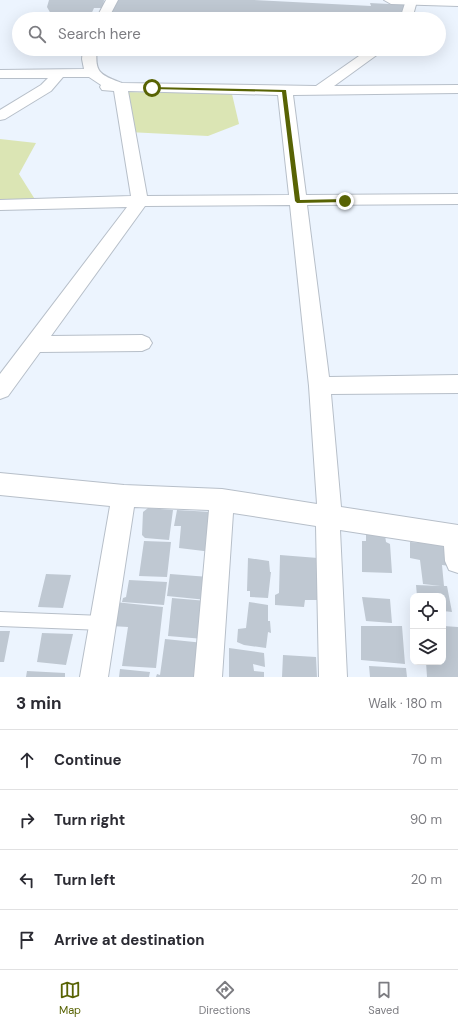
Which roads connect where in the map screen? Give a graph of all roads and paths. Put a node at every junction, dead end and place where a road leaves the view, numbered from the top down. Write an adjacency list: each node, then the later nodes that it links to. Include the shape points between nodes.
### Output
1 (112, 0): 6 (street)
2 (390, 0): 3 (street)
3 (411, 1): 4 (street); 7 (street)
4 (430, 1): 5 (street)
5 (458, 2)
6 (106, 12)
7 (409, 12)
8 (89, 56): 10 (street)
9 (368, 56): 16 (street)
10 (92, 72): 11 (street); 14 (street, via 101,80)
11 (60, 73): 12 (street); 13 (street)
12 (0, 74)
13 (48, 86): 14 (street); 18 (street)
14 (120, 87): 17 (street); 20 (street)
15 (458, 89): 16 (street)
16 (320, 90): 17 (street)
17 (284, 91): 21 (street)
18 (0, 116)
19 (458, 199): 21 (street)
20 (140, 201): 21 (street); 22 (street); 23 (street)
21 (297, 201): 26 (street)
22 (0, 204)
23 (35, 344): 24 (street); 27 (street)
24 (142, 344)
25 (458, 384): 26 (street)
26 (320, 386): 31 (street)
27 (0, 390)
28 (0, 484): 29 (street)
29 (124, 496): 30 (street); 35 (street)
30 (222, 500): 31 (street); 37 (street)
31 (330, 516): 32 (street); 38 (street, via 328,528)
32 (456, 536): 33 (street)
33 (458, 562)
34 (0, 619): 35 (lane)
35 (103, 623): 36 (street)
36 (94, 677)
37 (208, 677)
38 (332, 677)

